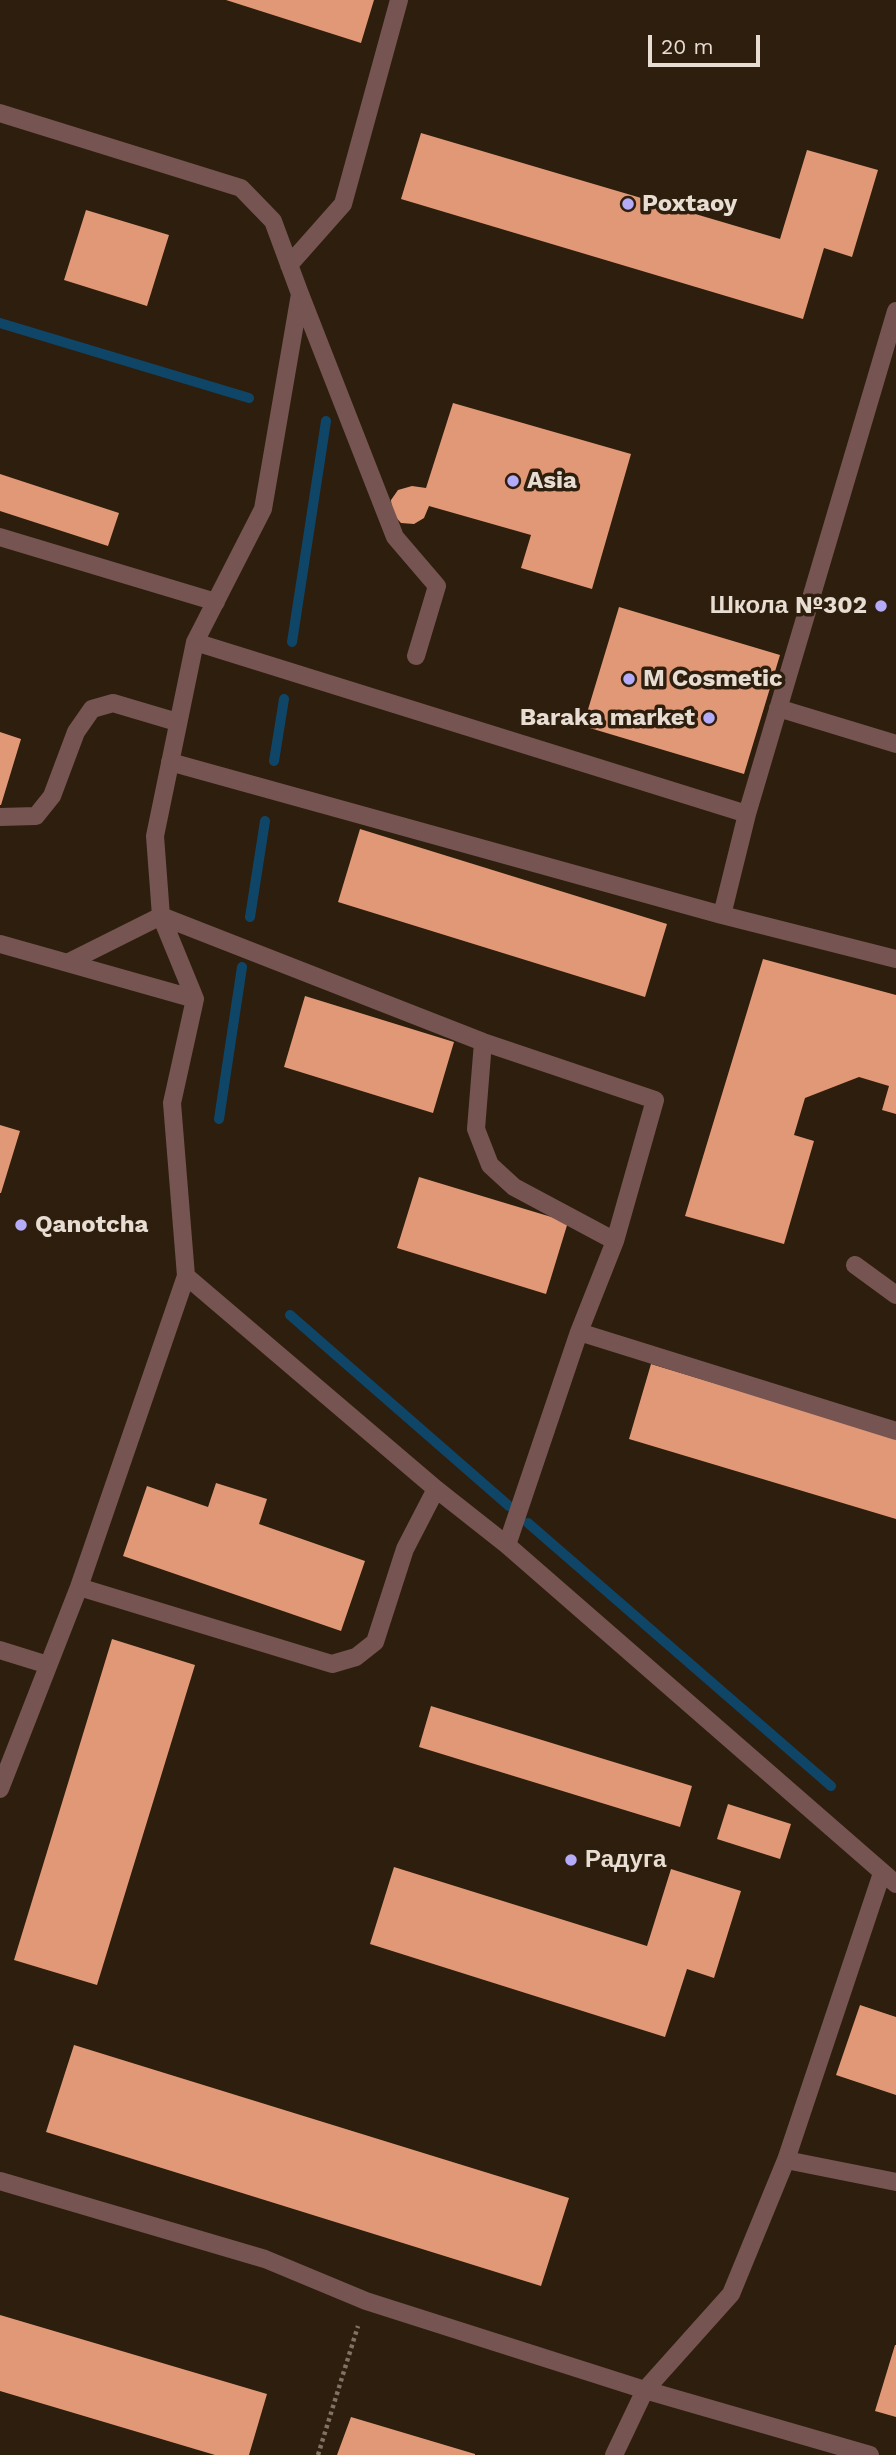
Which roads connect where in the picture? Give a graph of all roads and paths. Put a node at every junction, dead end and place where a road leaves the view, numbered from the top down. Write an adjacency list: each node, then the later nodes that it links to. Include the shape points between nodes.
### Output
1 (399, 0): 3 (lane, via 343,204)
2 (0, 113): 3 (lane, via 241,188 272,220)
3 (289, 265): 4 (lane)
4 (300, 294): 7 (lane, via 263,509); 9 (lane, via 395,537 437,586)
5 (896, 311): 10 (lane)
6 (0, 537): 7 (lane)
7 (216, 602): 8 (lane)
8 (195, 642): 11 (lane); 14 (lane)
9 (416, 656)
10 (778, 708): 12 (lane); 14 (lane)
11 (177, 722): 13 (lane); 15 (lane, via 113,703 92,709 76,732 52,796 36,816)
12 (896, 744)
13 (170, 762): 16 (lane); 17 (lane, via 155,836)
14 (747, 814): 16 (lane)
15 (0, 817)
16 (722, 915): 19 (lane)
17 (161, 916): 20 (lane); 21 (lane); 22 (lane)
18 (0, 944): 20 (lane)
19 (896, 959)
20 (68, 963): 21 (lane)
21 (195, 999): 25 (lane, via 172,1103)
22 (484, 1042): 23 (lane, via 476,1129 489,1165 514,1187); 23 (lane, via 656,1100)
23 (615, 1241): 27 (lane)
24 (855, 1265): 26 (lane)
25 (187, 1276): 29 (lane); 31 (lane)
26 (896, 1295)
27 (579, 1332): 28 (lane); 30 (lane)
28 (896, 1431)
29 (436, 1489): 30 (lane); 31 (lane, via 405,1549 375,1642 356,1657 332,1664)
30 (507, 1545): 35 (lane)
31 (79, 1587): 33 (lane)
32 (0, 1650): 33 (lane)
33 (47, 1665): 34 (lane)
34 (0, 1789)
35 (889, 1878): 36 (lane)
36 (786, 2160): 38 (lane); 40 (lane, via 732,2294)
37 (0, 2181): 39 (lane, via 265,2259)
38 (896, 2182)
39 (366, 2301): 40 (lane); 41 (path)
40 (645, 2390): 42 (lane); 43 (lane)
41 (318, 2455)
42 (614, 2455)
43 (870, 2455)

